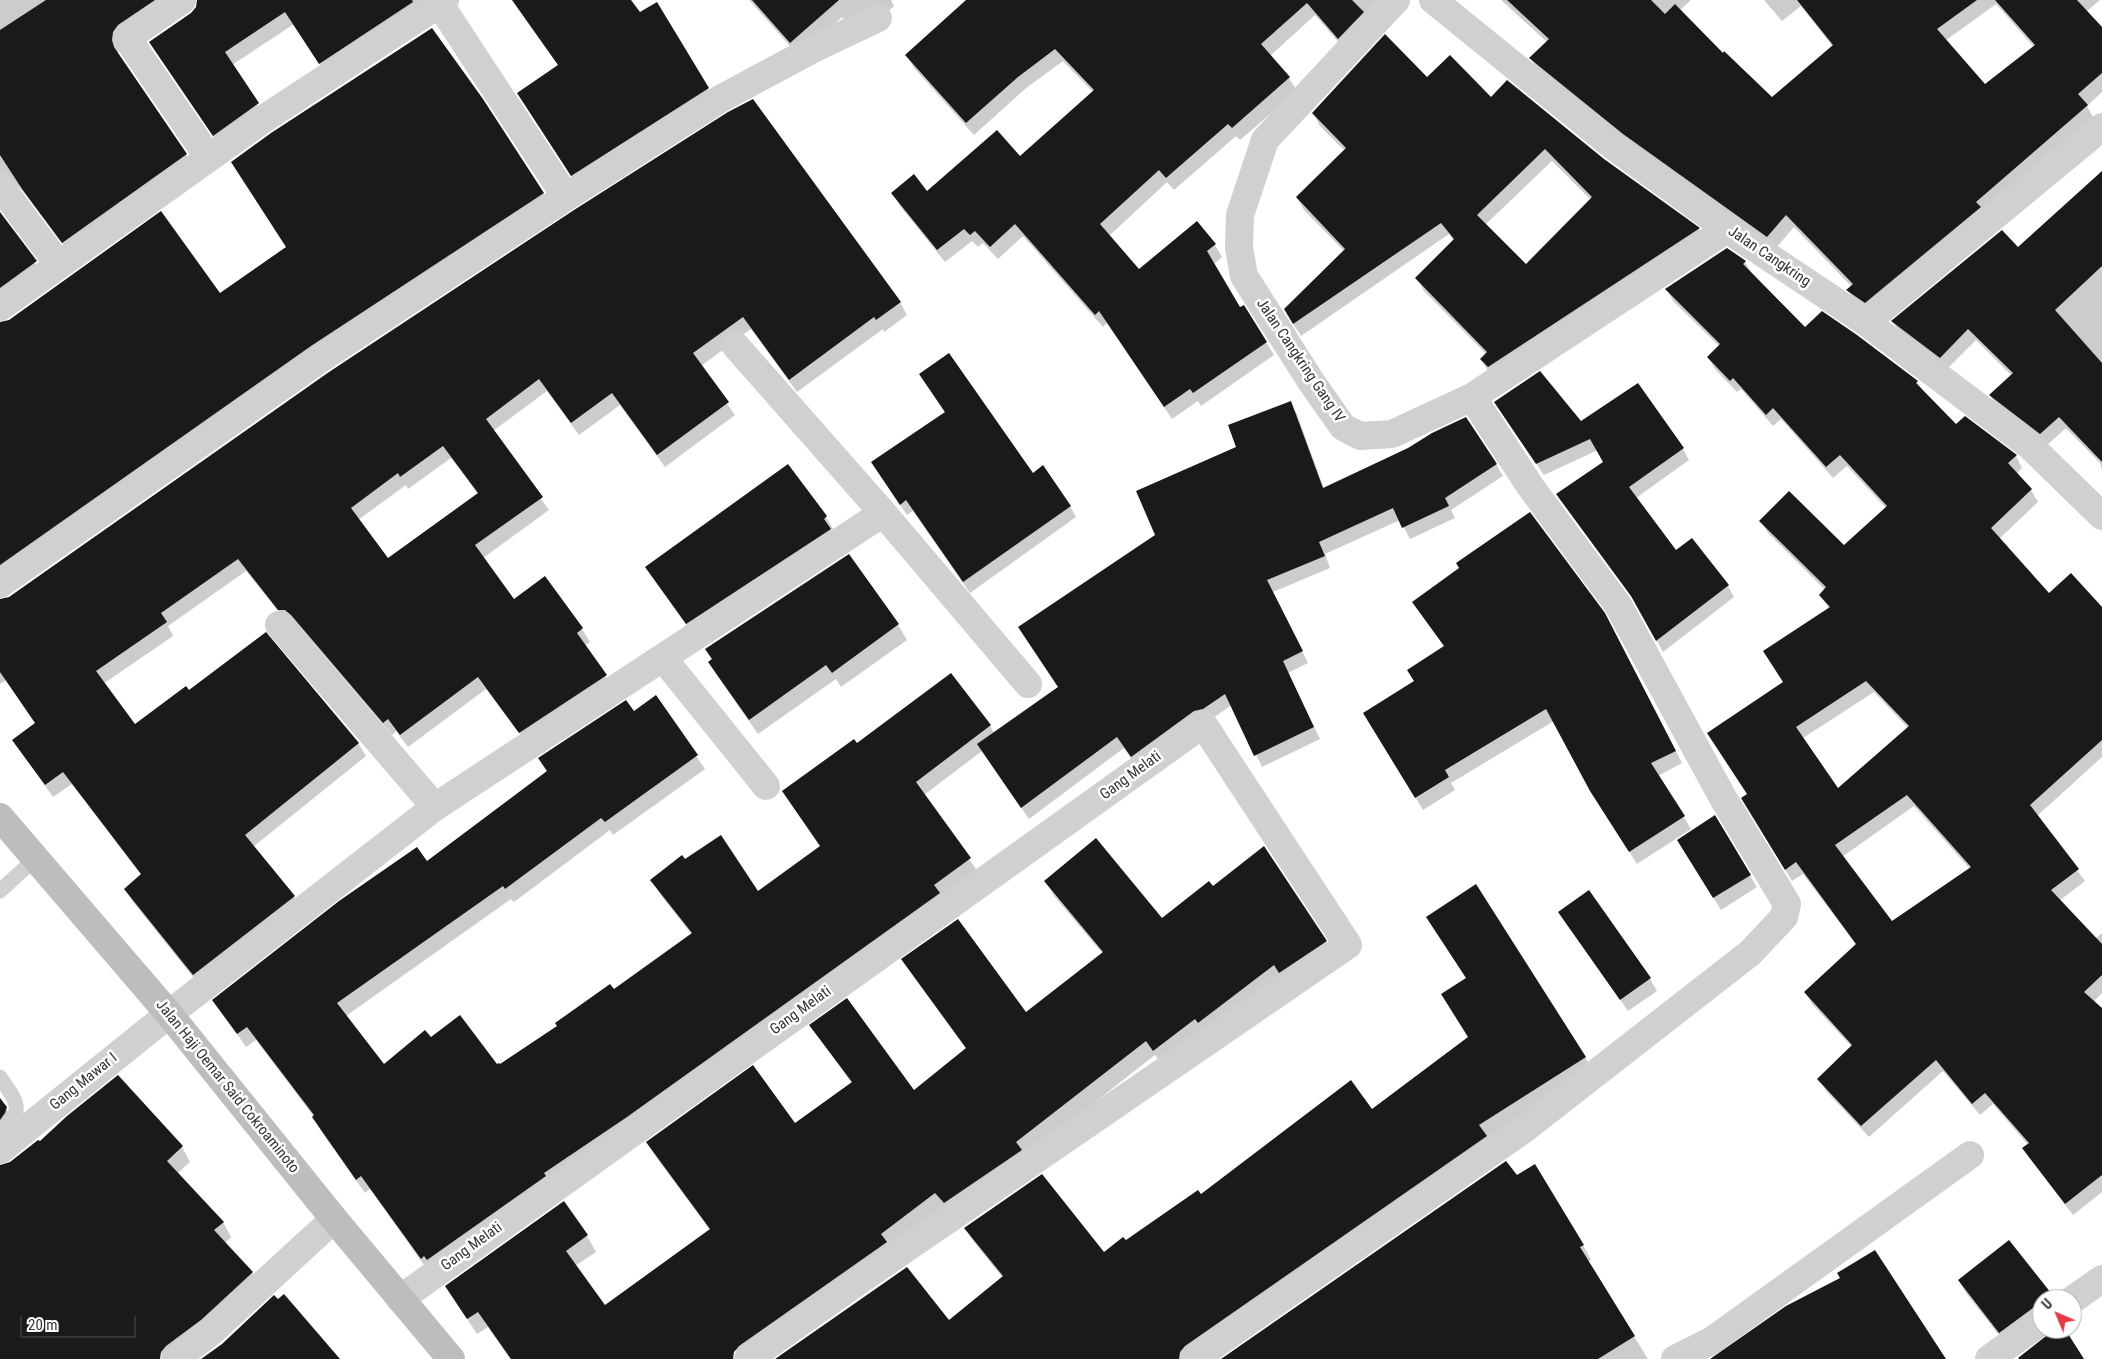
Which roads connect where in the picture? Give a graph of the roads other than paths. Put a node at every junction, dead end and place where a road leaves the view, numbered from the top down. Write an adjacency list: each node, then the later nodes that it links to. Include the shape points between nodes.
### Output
1 (182, 0): 7 (street, via 127,38)
2 (1396, 0): 15 (street, Jalan Cangkring Gang IV, via 1265,140 1240,215 1239,248 1244,276 1331,412 1343,427 1354,433 1360,436 1392,434)
3 (1433, 0): 10 (street, Jalan Cangkring, via 1613,146)
4 (440, 1): 7 (street); 9 (street)
5 (878, 18): 9 (street, via 720,99)
6 (2102, 127): 13 (street)
7 (209, 158): 11 (street)
8 (0, 186): 11 (street)
9 (566, 197): 18 (street, via 320,359)
10 (1727, 229): 13 (street, Jalan Cangkring); 15 (street, Jalan Cangkring Gang IV)
11 (60, 264): 12 (street)
12 (0, 307)
13 (1866, 322): 17 (street, Jalan Cangkring, via 2029,445)
14 (735, 344): 16 (street)
15 (1472, 397): 40 (street, via 1530,486 1618,605 1723,798 1787,904 1784,917 1750,953 1523,1130)
16 (883, 513): 20 (street, Gang Mawar I); 21 (street)
17 (2102, 516)
18 (0, 584)
19 (279, 625): 23 (street)
20 (663, 658): 22 (street); 23 (street, Gang Mawar I)
21 (1028, 684)
22 (766, 786)
23 (435, 807): 27 (street, Gang Mawar I)
24 (0, 816): 25 (main road, Jalan Haji Oemar Said Cokroaminoto)
25 (36, 858): 26 (lane); 27 (main road, Jalan Haji Oemar Said Cokroaminoto)
26 (0, 891)
27 (169, 1014): 30 (street, Gang Mawar I); 32 (main road, Jalan Haji Oemar Said Cokroaminoto)
28 (0, 1077): 29 (lane, via 15,1099 17,1112)
29 (0, 1133)
30 (0, 1150)
31 (1970, 1155): 41 (street, via 1711,1341)
32 (334, 1219): 35 (main road, Jalan Haji Oemar Said Cokroaminoto); 37 (street, via 211,1332)
33 (2102, 1278): 34 (street)
34 (2082, 1293)
35 (400, 1299): 38 (main road, Jalan Haji Oemar Said Cokroaminoto); 39 (street, Gang Melati, via 1203,724 1348,944)
36 (2032, 1328): 42 (street)
37 (175, 1359)
38 (451, 1359)
39 (748, 1359)
40 (1194, 1359)
41 (1675, 1359)
42 (1989, 1359)

